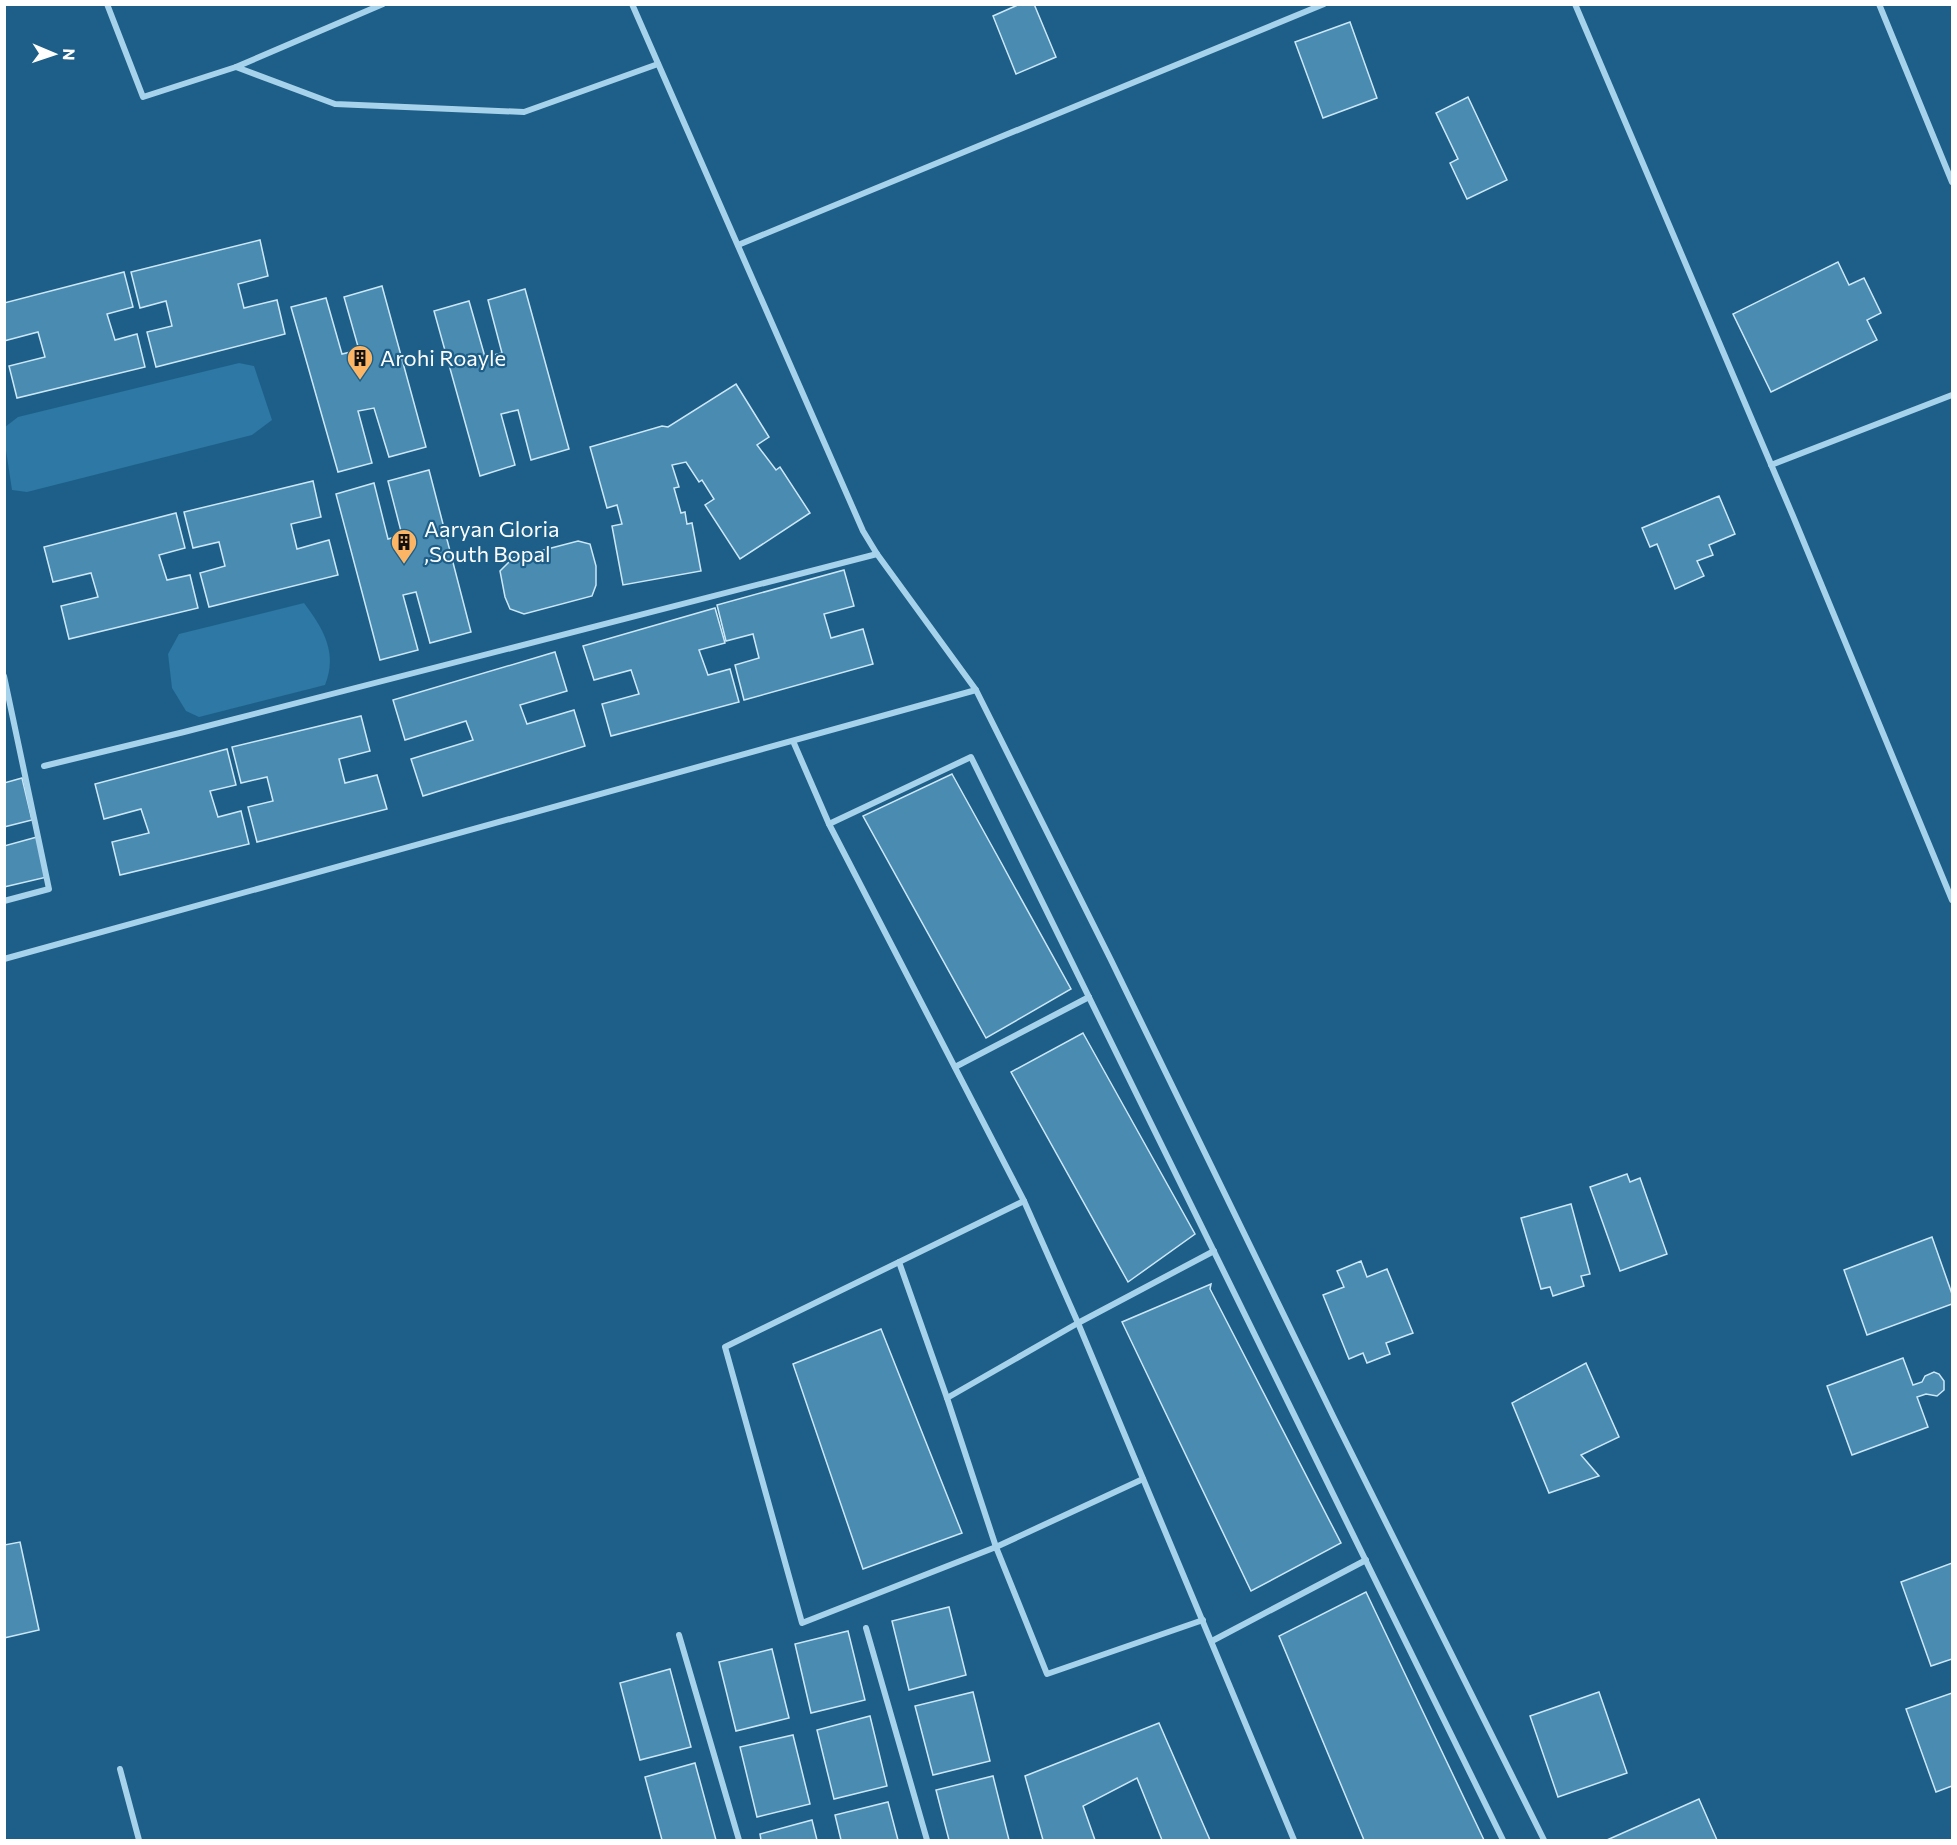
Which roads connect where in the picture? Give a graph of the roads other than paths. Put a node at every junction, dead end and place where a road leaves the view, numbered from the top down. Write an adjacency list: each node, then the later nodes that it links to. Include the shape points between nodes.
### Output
1 (107, 4): 8 (street, via 143,97)
2 (383, 4): 8 (street)
3 (632, 4): 7 (street)
4 (1324, 4): 10 (street)
5 (1575, 4): 12 (street)
6 (1879, 4): 9 (street)
7 (658, 64): 8 (street, via 524,112 335,104); 10 (street)
8 (236, 67)
9 (1953, 182)
10 (738, 245): 13 (street, via 863,531)
11 (1953, 395): 12 (street)
12 (1771, 465): 19 (street)
13 (877, 554): 15 (street); 17 (street)
14 (4, 676): 20 (street, via 49,889)
15 (976, 690): 16 (street); 42 (street)
16 (793, 741): 18 (street); 21 (street)
17 (44, 766)
18 (830, 824): 22 (street, via 970,757); 23 (street)
19 (1953, 900)
20 (4, 901)
21 (4, 959)
22 (1089, 997): 23 (street); 25 (street)
23 (955, 1067): 24 (street)
24 (1024, 1201): 26 (street); 27 (street)
25 (1214, 1251): 27 (street); 31 (street)
26 (899, 1262): 28 (street); 30 (street, via 725,1347 802,1623)
27 (1078, 1323): 28 (street); 29 (street)
28 (947, 1398): 30 (street)
29 (1143, 1479): 30 (street); 32 (street)
30 (996, 1547): 32 (street, via 1047,1674)
31 (1366, 1560): 35 (street); 41 (street)
32 (1203, 1620): 35 (street)
33 (866, 1629): 39 (street)
34 (679, 1635): 38 (street)
35 (1212, 1641): 40 (street)
36 (120, 1768): 37 (street)
37 (139, 1840)
38 (739, 1840)
39 (927, 1840)
40 (1294, 1840)
41 (1503, 1840)
42 (1544, 1840)

